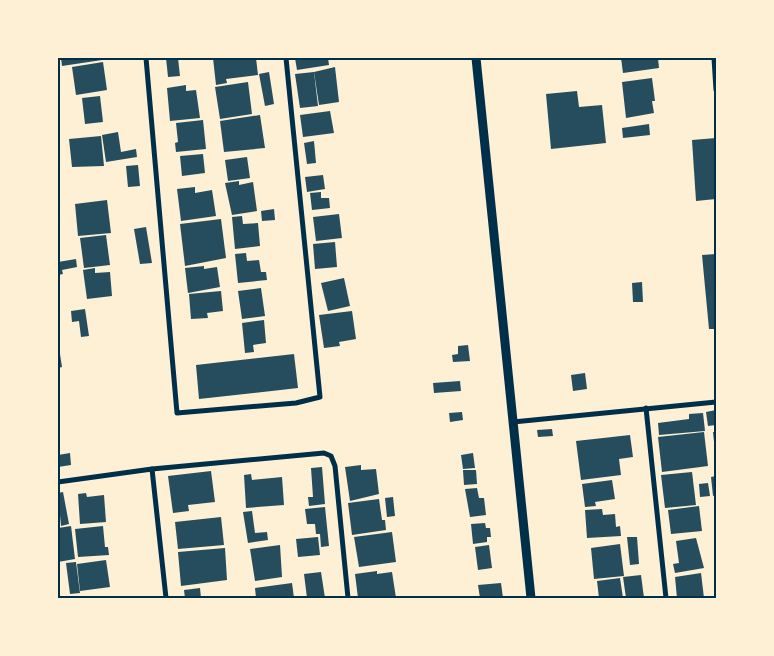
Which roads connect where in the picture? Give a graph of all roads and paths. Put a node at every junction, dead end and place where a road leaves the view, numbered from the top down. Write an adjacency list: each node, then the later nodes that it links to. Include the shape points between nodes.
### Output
1 (146, 58): 2 (street, via 177,413 296,403 320,397)
2 (286, 58)
3 (476, 58): 8 (street)
4 (714, 58): 5 (street)
5 (716, 90)
6 (716, 402): 7 (street)
7 (646, 408): 8 (street); 14 (street)
8 (513, 422): 13 (street)
9 (152, 469): 10 (street); 11 (street); 12 (street, via 324,454 331,456 335,466)
10 (58, 482)
11 (166, 598)
12 (348, 598)
13 (531, 598)
14 (666, 598)

